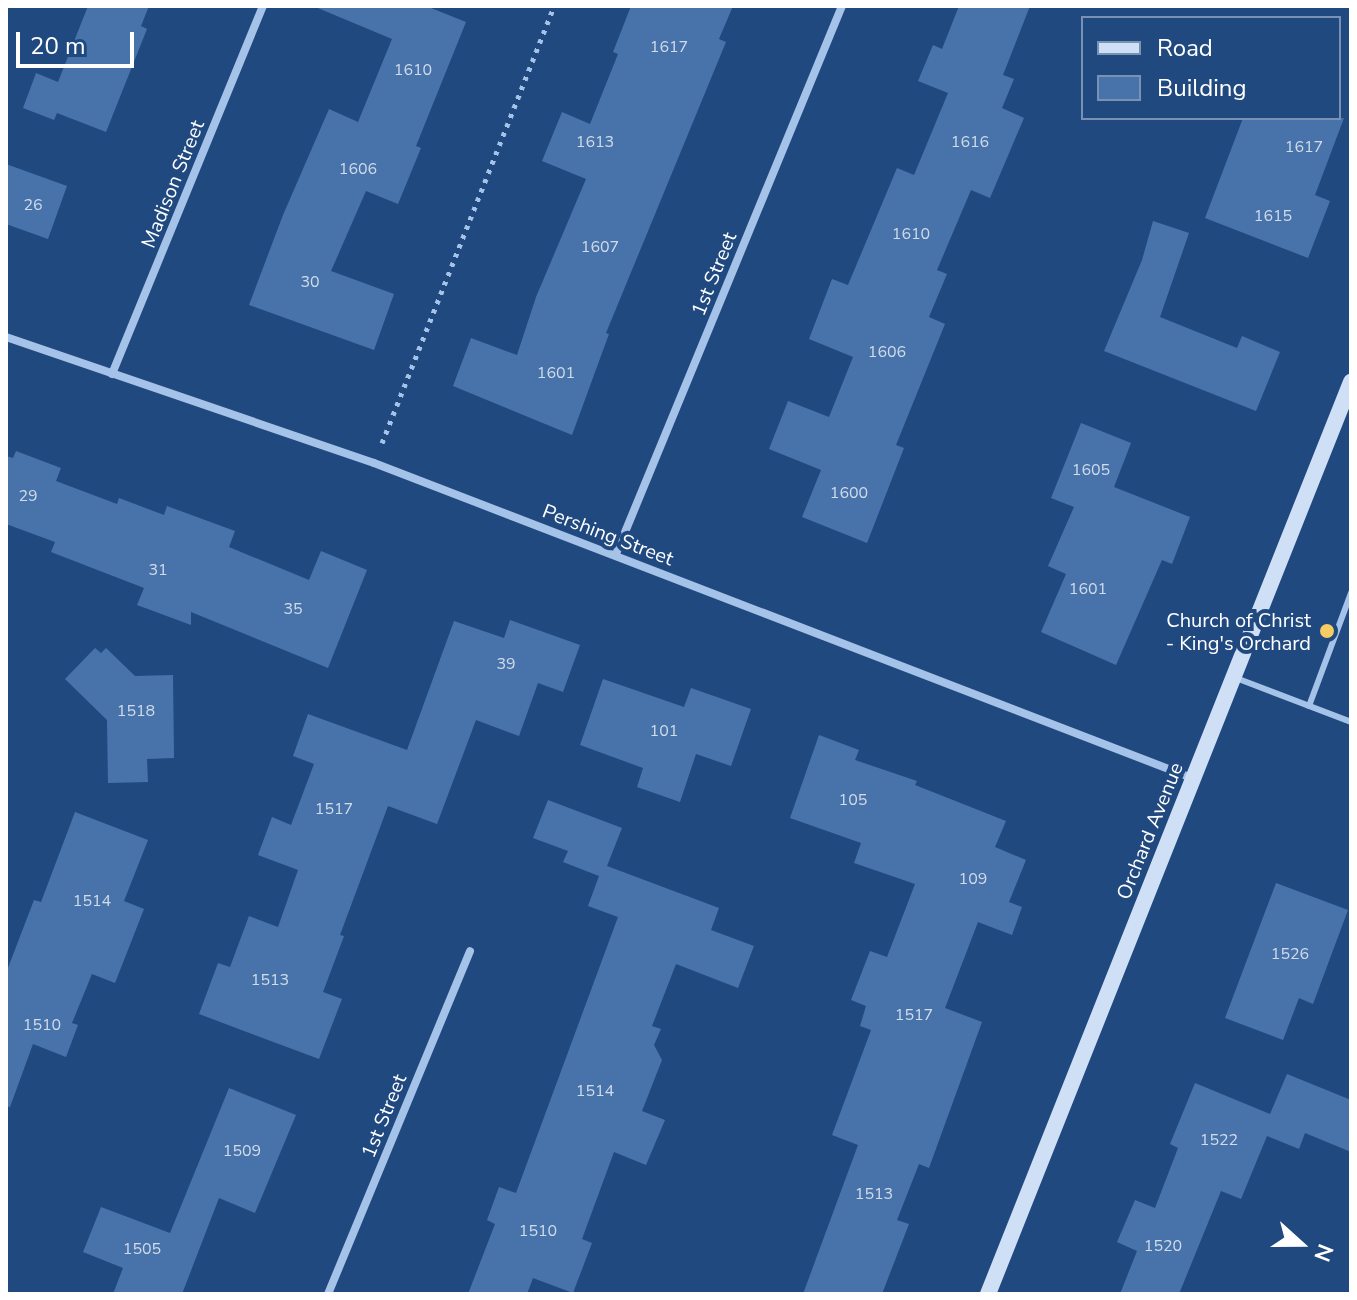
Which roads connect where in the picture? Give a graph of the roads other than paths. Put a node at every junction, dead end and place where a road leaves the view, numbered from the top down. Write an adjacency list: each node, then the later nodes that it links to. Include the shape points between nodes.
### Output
1 (263, 6): 4 (street, Madison Street)
2 (842, 6): 6 (street, 1st Street)
3 (6, 337): 4 (street, Pershing Street)
4 (112, 374): 6 (street, Pershing Street, via 374,463)
5 (1351, 382): 9 (street, Orchard Avenue)
6 (616, 554): 12 (street, Pershing Street)
7 (1351, 593): 8 (lane)
8 (1349, 604): 10 (lane)
9 (1233, 677): 10 (lane); 12 (street, Orchard Avenue)
10 (1309, 706): 11 (lane)
11 (1351, 722)
12 (1192, 778): 15 (street, Orchard Avenue)
13 (470, 951): 14 (street, 1st Street)
14 (328, 1294)
15 (988, 1294)

